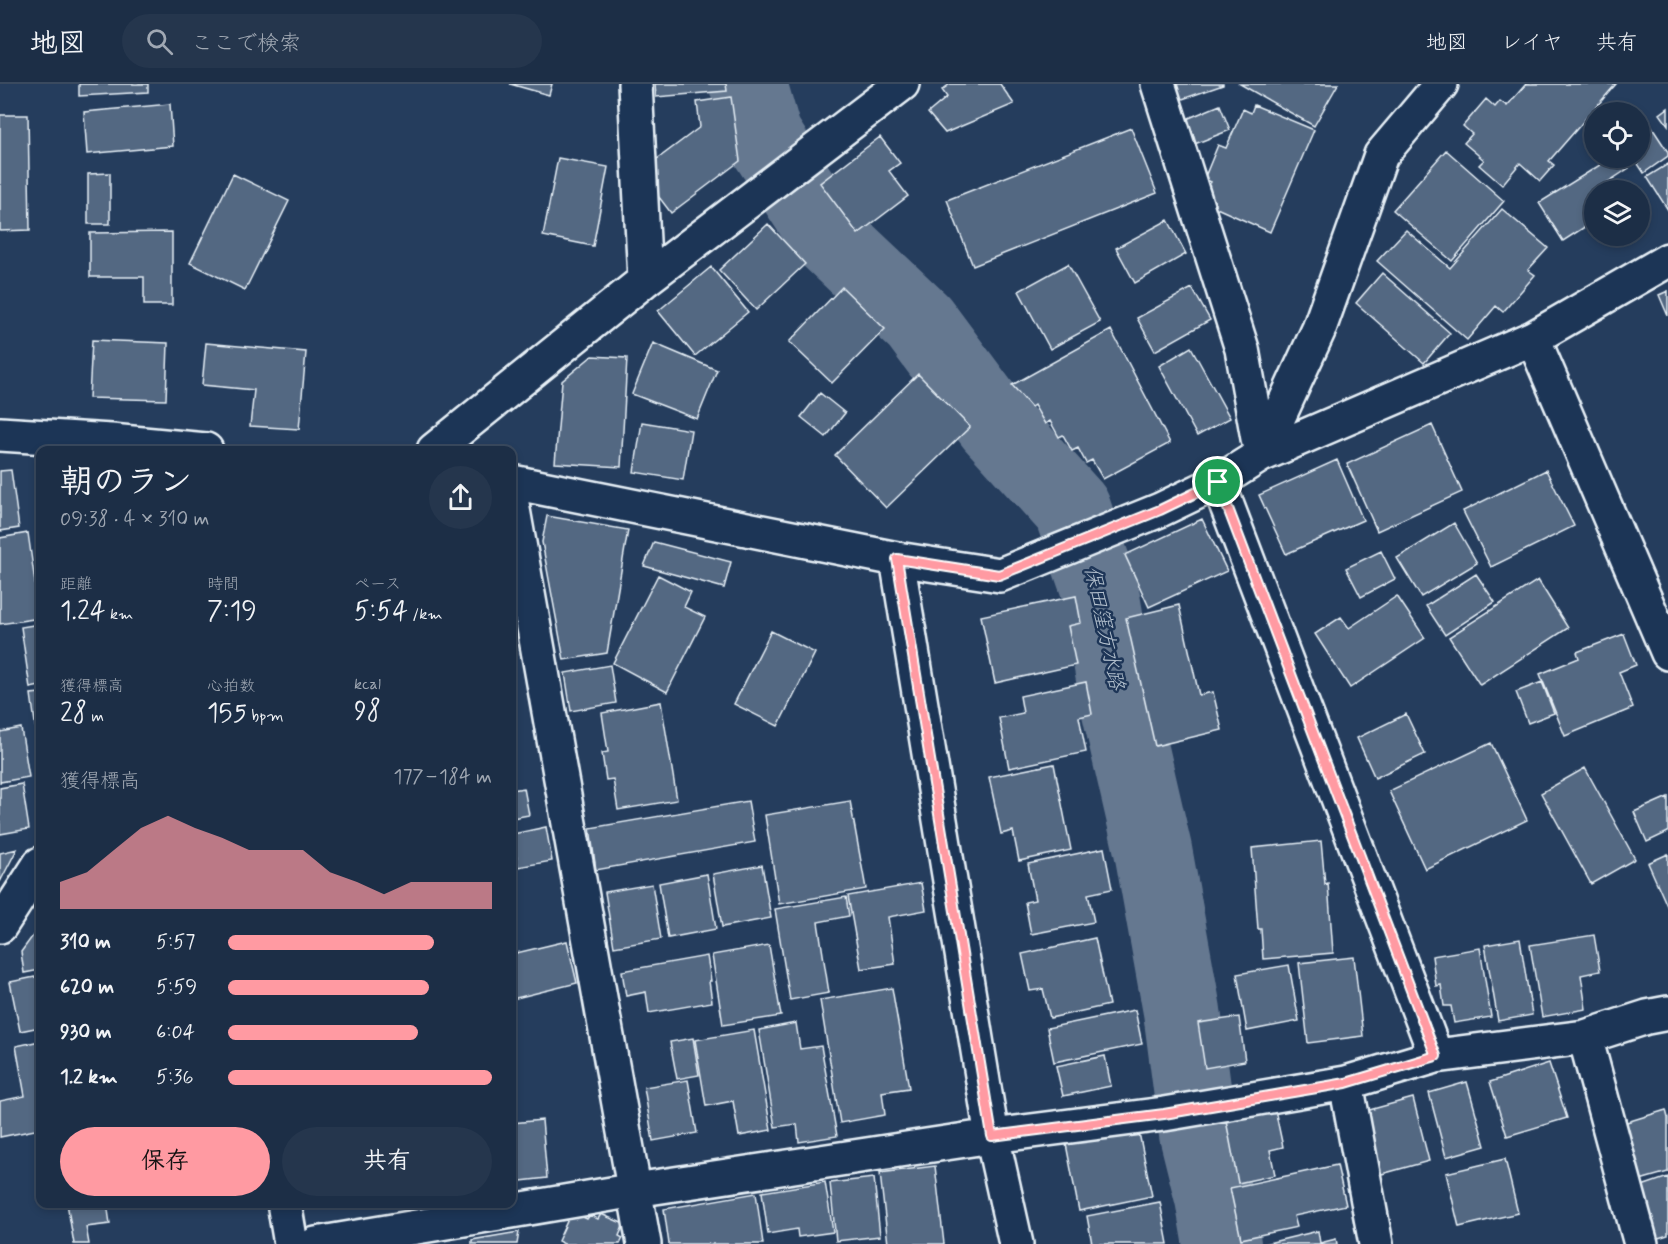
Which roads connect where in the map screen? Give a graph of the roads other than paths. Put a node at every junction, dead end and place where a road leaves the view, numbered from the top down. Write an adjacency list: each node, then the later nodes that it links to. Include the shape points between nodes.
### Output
1 (635, 84): 6 (street)
2 (902, 84): 6 (street)
3 (1158, 84): 11 (street, via 1242,349)
4 (1440, 84): 11 (street, via 1381,155 1319,328)
5 (1668, 260): 7 (street)
6 (645, 280): 10 (street)
7 (1533, 338): 11 (street); 16 (street)
8 (0, 434): 9 (street)
9 (164, 446)
10 (439, 446)
11 (1262, 455): 12 (street)
12 (1218, 482): 15 (street, via 1160,510 999,575); 21 (street)
13 (516, 483): 15 (street)
14 (516, 526): 24 (street)
15 (897, 559): 23 (street)
16 (1668, 653)
17 (36, 870): 18 (street)
18 (0, 926)
19 (1668, 1013): 20 (street)
20 (1585, 1037): 21 (street); 31 (street)
21 (1436, 1056): 22 (street)
22 (1346, 1083): 23 (street, via 1164,1114); 30 (street)
23 (992, 1136): 24 (street); 29 (street)
24 (635, 1190): 27 (street); 28 (street)
25 (285, 1208): 26 (street)
26 (291, 1244)
27 (316, 1244)
28 (644, 1244)
29 (1016, 1244)
30 (1376, 1244)
31 (1641, 1244)

